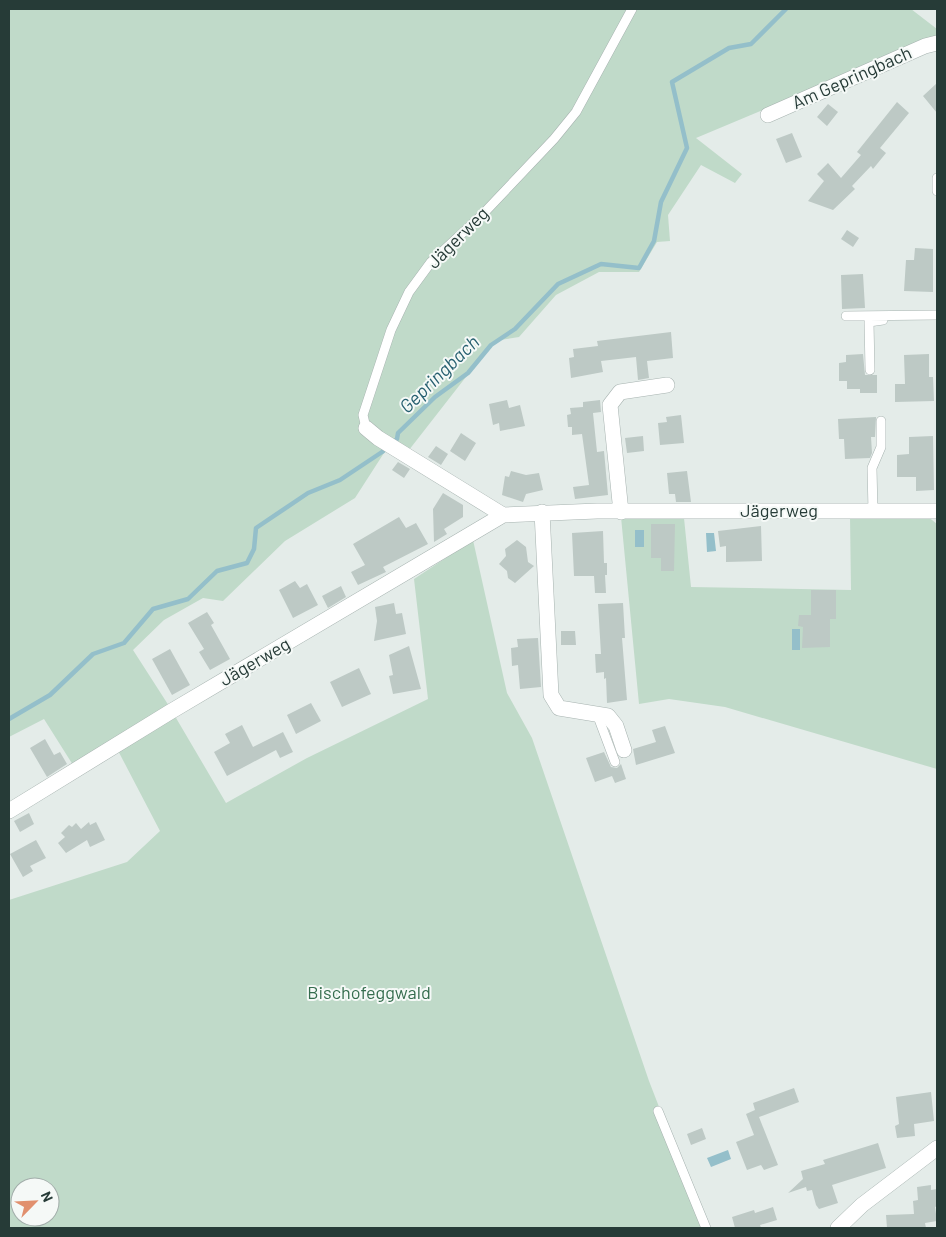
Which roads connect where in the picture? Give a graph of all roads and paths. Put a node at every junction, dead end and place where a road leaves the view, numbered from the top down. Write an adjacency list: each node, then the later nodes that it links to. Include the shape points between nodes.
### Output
1 (632, 9): 12 (lane, Jägerweg, via 576,112 482,215 431,262 409,292 391,330 362,415)
2 (937, 43): 3 (street, Am Gepringbach)
3 (768, 115)
4 (937, 178): 5 (lane)
5 (937, 191)
6 (846, 316): 7 (lane)
7 (894, 316): 8 (lane); 9 (lane, via 880,322 869,322)
8 (937, 316)
9 (870, 370)
10 (667, 385): 16 (street, via 620,392 610,405)
11 (881, 421): 13 (lane, via 881,447 872,468)
12 (366, 428): 17 (street, Jägerweg)
13 (873, 511): 14 (street, Jägerweg); 16 (street, Jägerweg)
14 (937, 511)
15 (542, 512): 16 (street, Jägerweg); 17 (street, Jägerweg); 18 (street, via 551,695 559,708 597,714 612,720)
16 (621, 512)
17 (504, 515): 19 (street, Jägerweg)
18 (620, 756)
19 (9, 811)
20 (658, 1111): 22 (lane)
21 (937, 1148): 23 (street, via 862,1205)
22 (706, 1228)
23 (838, 1228)

